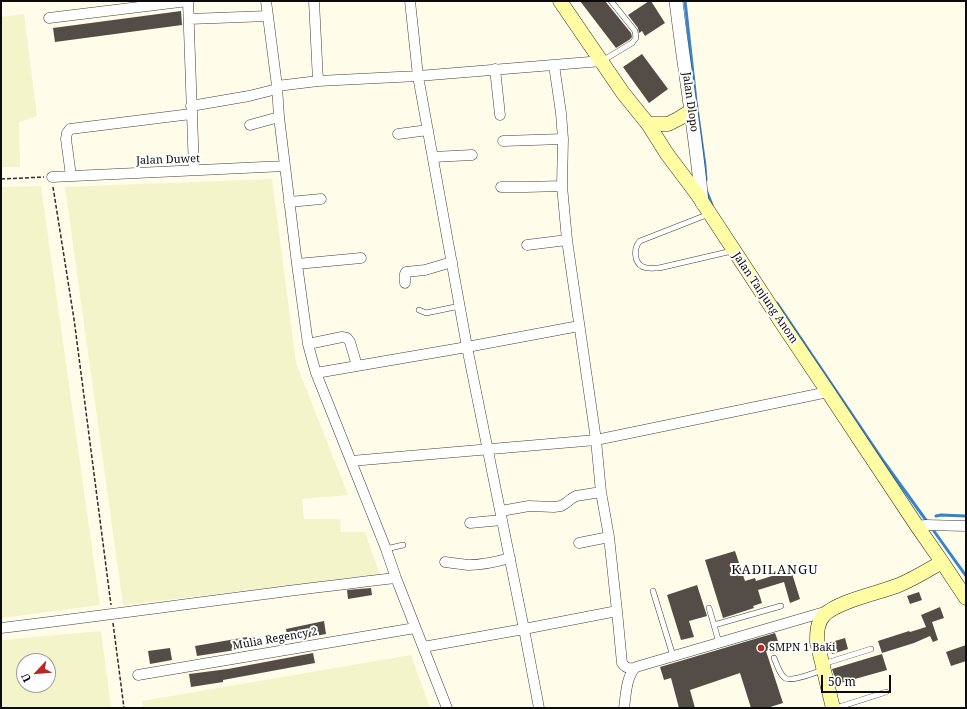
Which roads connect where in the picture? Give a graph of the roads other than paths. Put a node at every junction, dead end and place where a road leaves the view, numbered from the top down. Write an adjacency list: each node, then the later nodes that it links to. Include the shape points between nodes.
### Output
1 (188, 1): 9 (street); 10 (street)
2 (266, 1): 8 (street)
3 (314, 1): 15 (street)
4 (410, 1): 14 (street)
5 (560, 1): 11 (main road, Jalan Tanjung Anom)
6 (611, 1): 11 (lane, via 635,31 636,38)
7 (676, 1): 18 (street, Jalan Dlopo)
8 (268, 16): 10 (street); 16 (street)
9 (49, 18)
10 (188, 19): 17 (street)
11 (602, 61): 12 (street); 21 (main road, Jalan Tanjung Anom)
12 (554, 65): 13 (street); 25 (street)
13 (495, 70): 14 (street); 19 (street)
14 (418, 76): 15 (street); 23 (street)
15 (318, 81): 16 (street)
16 (277, 87): 17 (street); 20 (street)
17 (191, 110): 30 (street); 31 (street, via 70,129 66,138)
18 (691, 111): 21 (main road, via 668,124); 37 (street, Jalan Dlopo)
19 (500, 115)
20 (279, 117): 22 (street); 29 (street)
21 (648, 124): 37 (main road, Jalan Tanjung Anom)
22 (250, 125)
23 (428, 130): 24 (street); 28 (street)
24 (398, 134)
25 (562, 139): 26 (street); 33 (street)
26 (503, 140)
27 (472, 155): 28 (street)
28 (433, 156): 42 (street)
29 (285, 166): 30 (street, Jalan Duwet); 36 (street)
30 (194, 170): 31 (street, Jalan Duwet)
31 (71, 176): 32 (street, Jalan Duwet)
32 (52, 177)
33 (562, 186): 34 (street); 38 (street)
34 (501, 187)
35 (321, 199): 36 (street)
36 (289, 202): 43 (street)
37 (706, 209): 40 (main road, Jalan Tanjung Anom); 40 (lane, via 640,241 636,245 635,254 638,264 643,267 659,268)
38 (567, 240): 39 (street); 47 (street)
39 (527, 245)
40 (733, 250): 52 (main road, Jalan Tanjung Anom)
41 (361, 258): 43 (street)
42 (452, 262): 44 (street, via 425,270 406,272); 45 (street)
43 (297, 264): 48 (street)
44 (405, 284)
45 (460, 306): 46 (lane, via 426,313); 49 (street)
46 (419, 310)
47 (579, 326): 49 (street); 53 (street)
48 (308, 344): 50 (street, via 346,338 350,342); 51 (street)
49 (467, 347): 50 (street); 54 (street)
50 (357, 366): 51 (street)
51 (316, 373): 55 (street)
52 (828, 392): 53 (street); 59 (main road, Jalan Tanjung Anom)
53 (596, 440): 54 (street); 56 (street)
54 (488, 450): 55 (street); 57 (street)
55 (351, 461): 64 (street)
56 (601, 492): 57 (street, via 576,496 562,506 529,506); 61 (street)
57 (501, 516): 58 (street); 65 (street)
58 (470, 523)
59 (926, 525): 60 (street); 67 (main road, Jalan Tanjung Anom)
60 (966, 526)
61 (609, 537): 62 (street); 74 (street)
62 (579, 543)
63 (403, 545): 64 (lane)
64 (386, 549): 68 (street)
65 (510, 558): 66 (street, via 468,565); 78 (street)
66 (445, 562)
67 (942, 562): 70 (main road, Jalan Tanjung Anom); 73 (main road, via 906,582 844,603)
68 (396, 578): 76 (street); 77 (street)
69 (653, 591): 82 (lane)
70 (966, 598)
71 (781, 606): 75 (lane)
72 (709, 608): 75 (lane)
73 (831, 610): 79 (street); 84 (main road, via 823,616 816,632)
74 (617, 611): 78 (street); 85 (street, via 622,664 626,668)
75 (714, 625): 79 (lane)
76 (1, 628)
77 (415, 628): 80 (street); 86 (street, Mulia Regency 2)
78 (524, 629): 80 (street); 89 (street)
79 (719, 643): 82 (street)
80 (423, 647): 88 (street)
81 (872, 649): 84 (lane)
82 (673, 656): 85 (street)
83 (774, 658): 84 (lane, via 785,678 810,675)
84 (822, 667): 91 (main road)
85 (635, 668): 90 (street, via 629,677)
86 (138, 675)
87 (886, 692): 92 (lane)
88 (447, 708)
89 (539, 708)
90 (624, 708)
91 (833, 708)
92 (836, 708)

